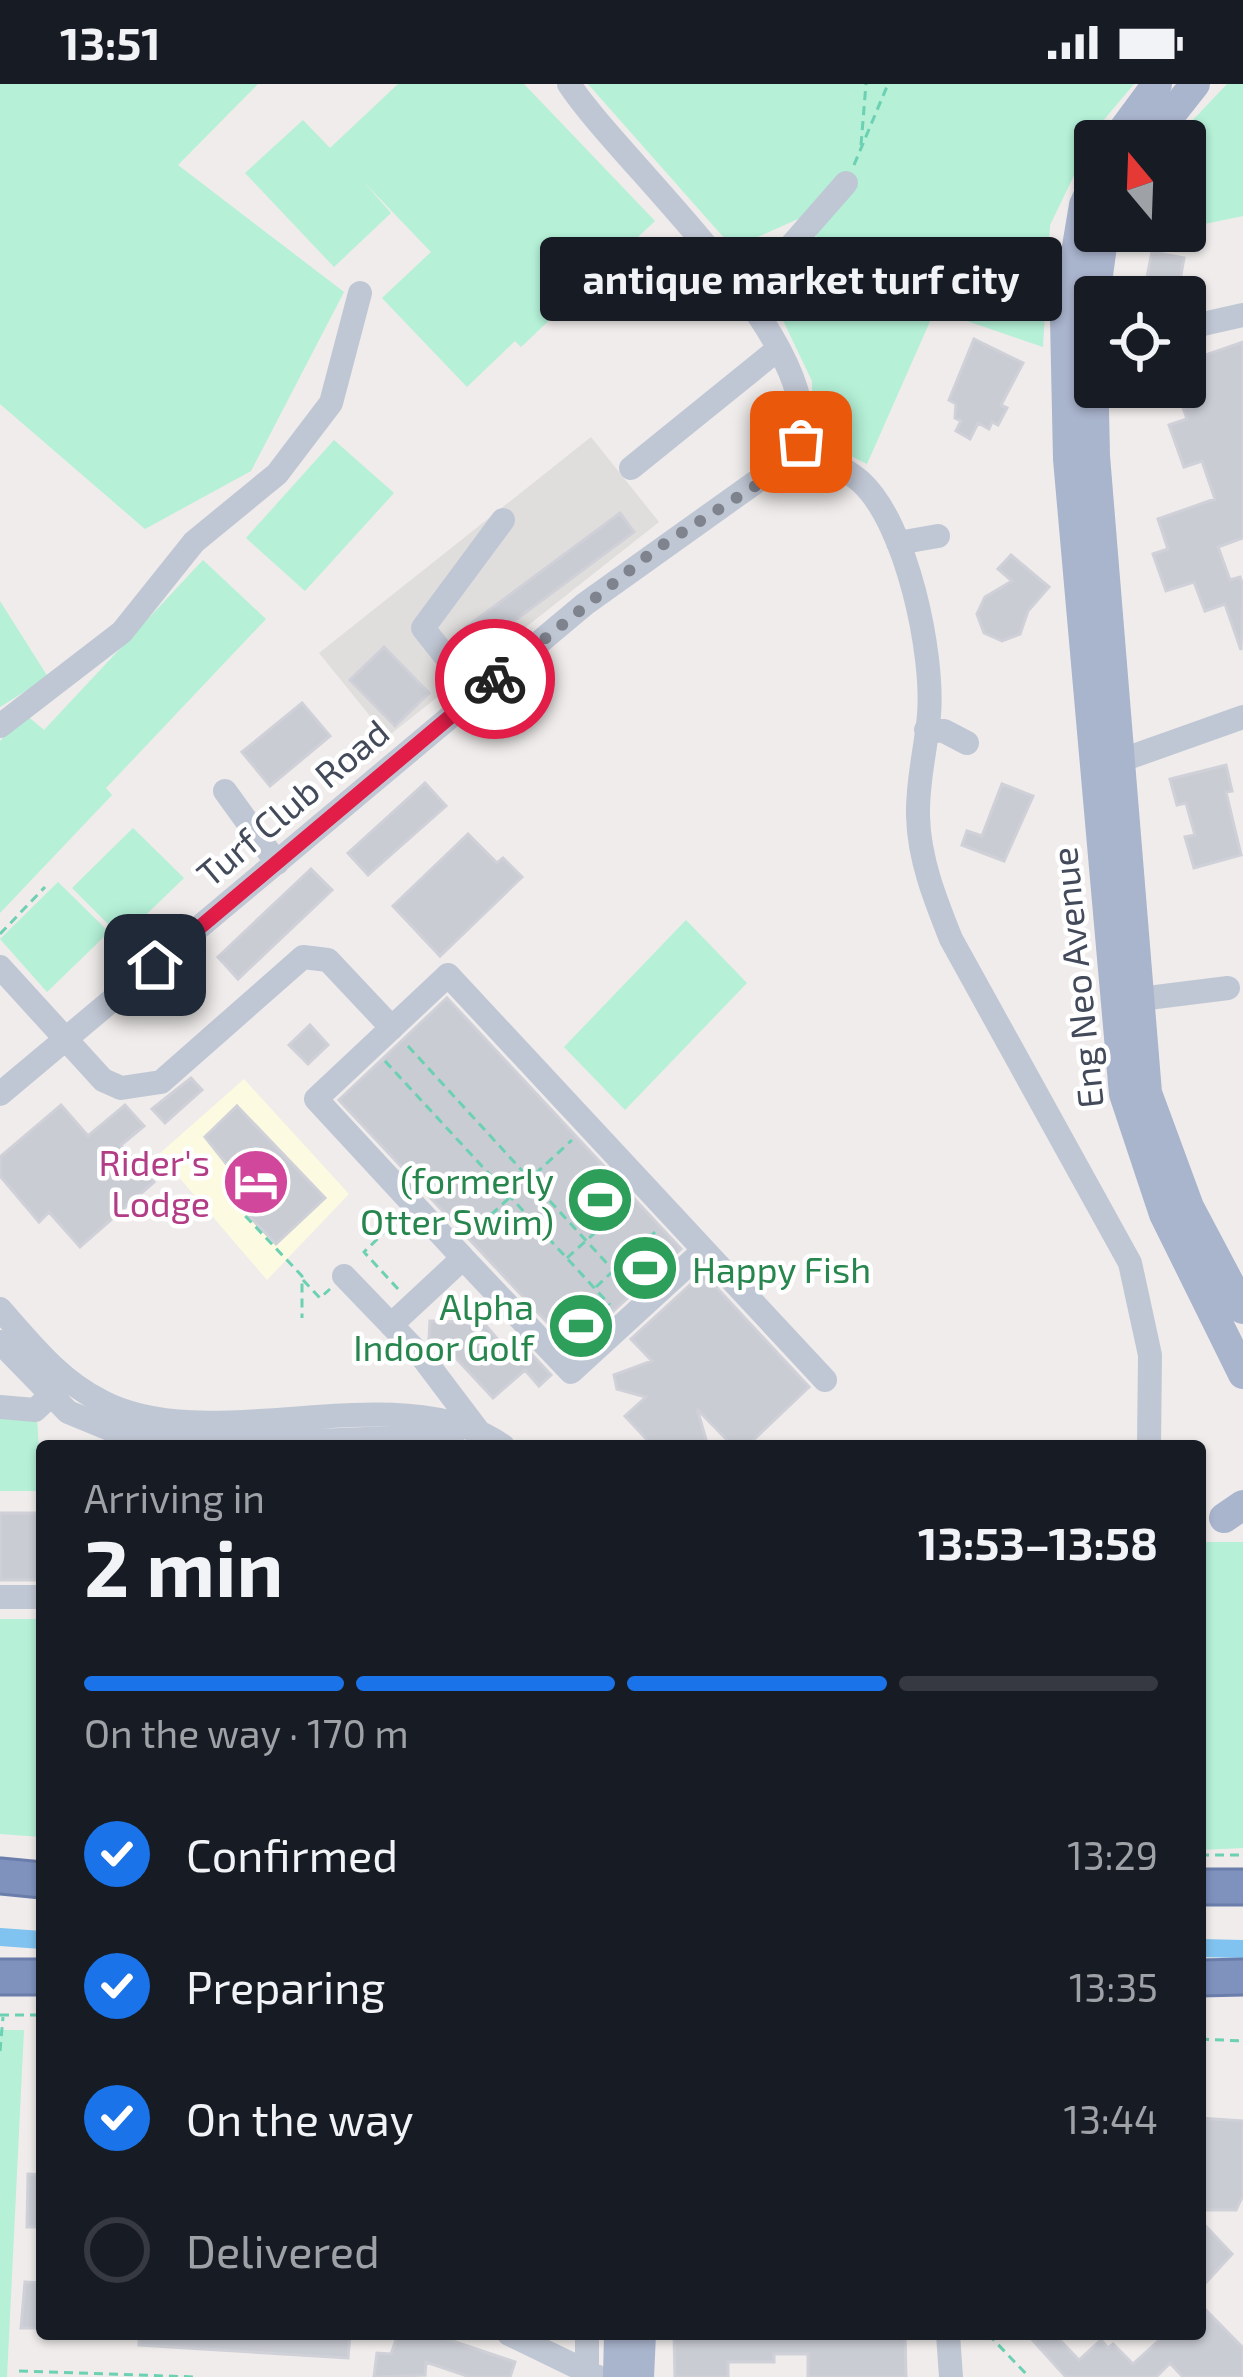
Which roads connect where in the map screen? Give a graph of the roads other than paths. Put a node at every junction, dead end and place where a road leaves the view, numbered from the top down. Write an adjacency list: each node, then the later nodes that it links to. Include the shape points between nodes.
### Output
1 (569, 84): 9 (street, Turf Club Road)
2 (1157, 84): 4 (main road)
3 (1195, 84): 5 (main road)
4 (1130, 120)
5 (1167, 120)
6 (846, 183): 9 (street)
7 (1076, 252): 24 (main road, Eng Neo Avenue, via 1065,318 1068,459)
8 (360, 293): 21 (street, via 331,403 277,474 194,542 122,632)
9 (747, 296): 12 (street, Turf Club Road)
10 (1243, 315): 11 (street)
11 (1206, 323)
12 (777, 350): 15 (street); 19 (street, Turf Club Road, via 804,406 795,454 656,549)
13 (1094, 408): 24 (main road, Eng Neo Avenue)
14 (807, 447): 18 (street, via 861,482)
15 (631, 468)
16 (502, 520): 19 (street, via 424,628)
17 (938, 536): 18 (street)
18 (898, 543): 22 (street, via 921,633)
19 (476, 695): 26 (street, Turf Club Road)
20 (1243, 716): 24 (street)
21 (0, 726)
22 (926, 730): 23 (street); 48 (street, via 918,818 931,889 1130,1263 1150,1355)
23 (967, 743)
24 (1105, 756): 29 (main road, Eng Neo Avenue)
25 (225, 791): 26 (street)
26 (277, 863): 31 (street, Turf Club Road)
27 (0, 967): 31 (street)
28 (1228, 988): 29 (street)
29 (1127, 1000): 37 (main road, Eng Neo Avenue, via 1156,1127); 40 (main road, Eng Neo Avenue, via 1134,1137)
30 (392, 1028): 31 (street, via 317,955 290,965 161,1082 121,1088); 33 (street, via 448,975); 34 (street, via 316,1099)
31 (68, 1040): 32 (street, Turf Club Road)
32 (0, 1094)
33 (704, 1250): 34 (street, via 571,1372); 41 (street)
34 (459, 1253): 38 (street)
35 (344, 1276): 38 (street)
36 (0, 1309): 44 (street, via 71,1383 106,1404 240,1421 430,1417)
37 (1243, 1309)
38 (391, 1325): 44 (street)
39 (0, 1342): 42 (street)
40 (1243, 1374)
41 (825, 1380)
42 (50, 1396): 43 (street, via 35,1410); 45 (street, via 99,1428)
43 (0, 1408)
44 (481, 1437)
45 (198, 1440)
46 (341, 1440): 47 (street)
47 (430, 1440)
48 (1149, 1440)
49 (0, 1597): 50 (street)
50 (36, 1597)
51 (0, 1876): 52 (highway)
52 (36, 1878)
53 (1206, 1887): 54 (highway)
54 (1243, 1887)
55 (0, 1977): 56 (highway)
56 (36, 1977)
57 (1243, 1977): 58 (highway)
58 (1206, 1978)
59 (521, 2340): 64 (street)
60 (588, 2340): 64 (street)
61 (619, 2340): 65 (main road)
62 (641, 2340): 66 (main road)
63 (948, 2340): 67 (street)
64 (592, 2375)
65 (618, 2377)
66 (639, 2377)
67 (951, 2377)

